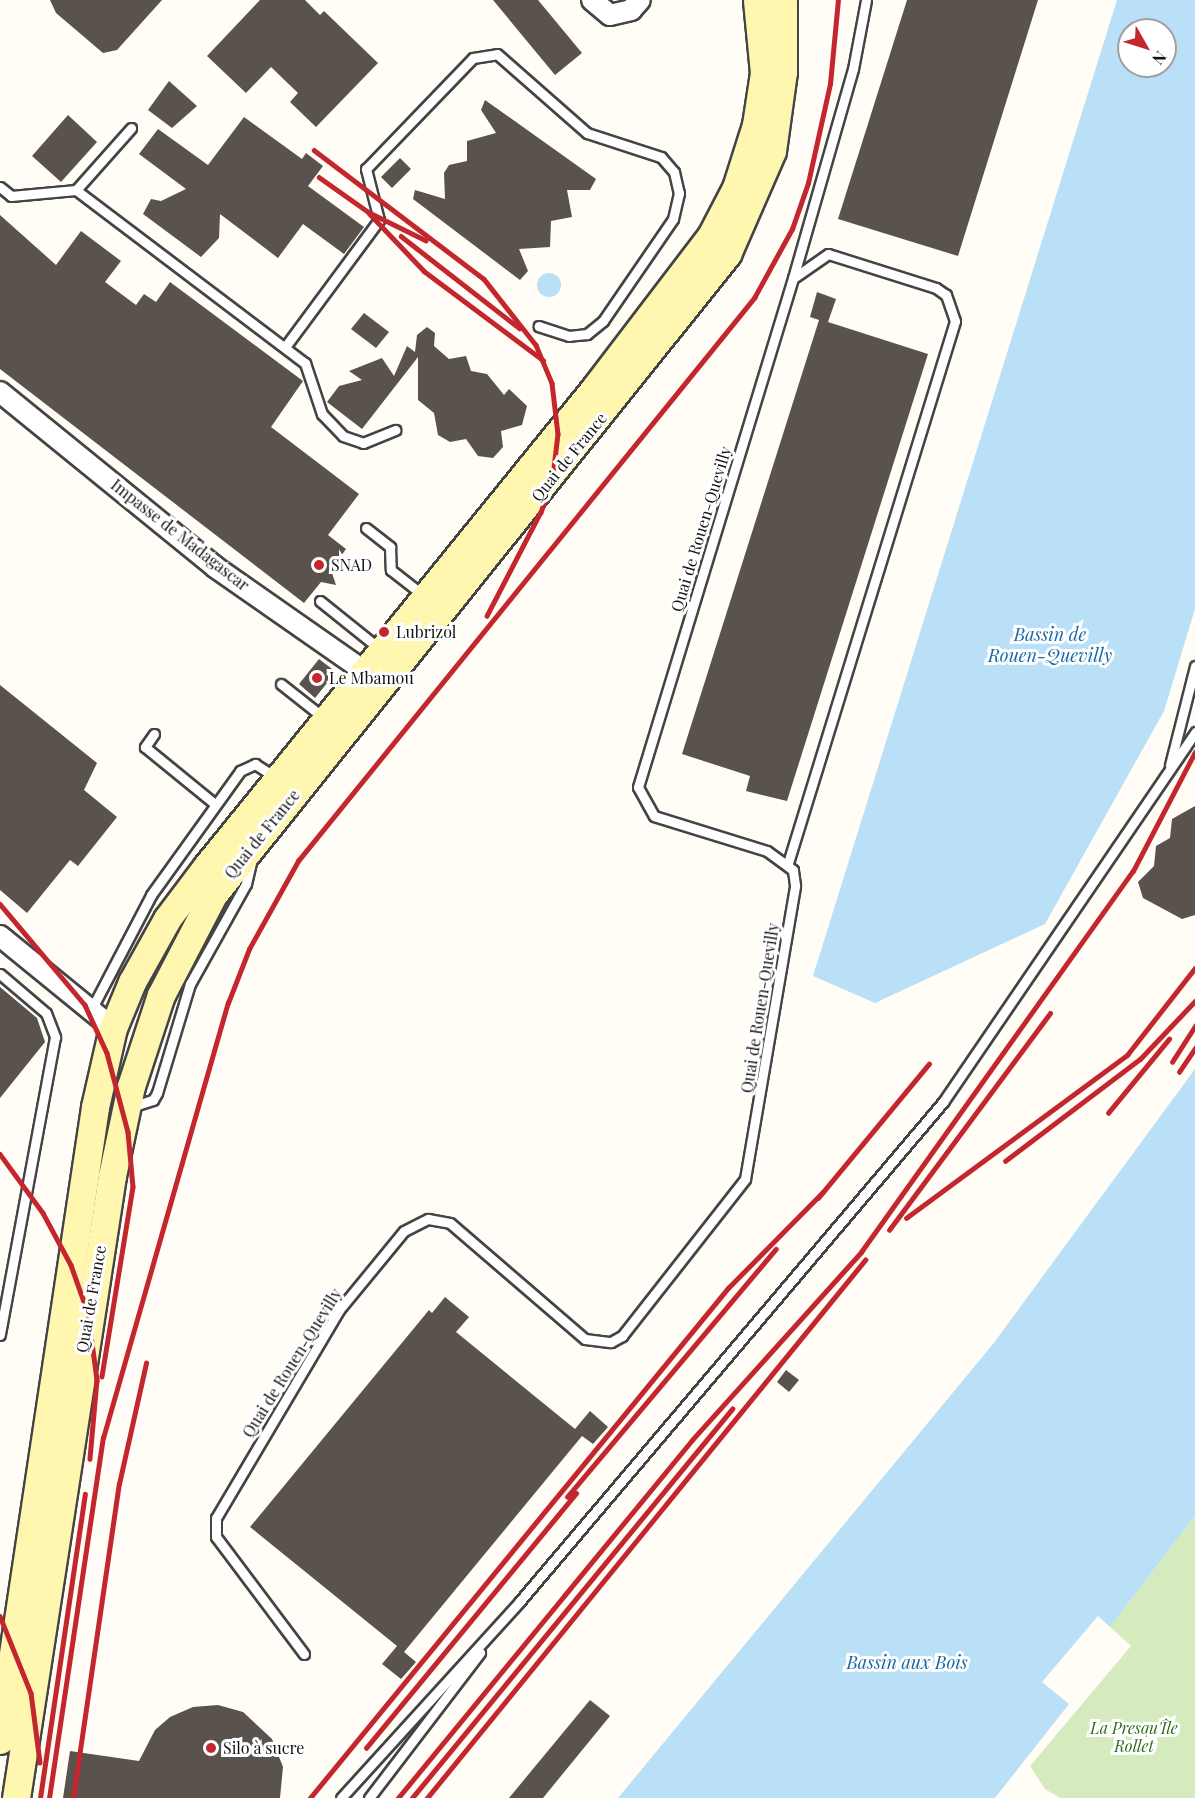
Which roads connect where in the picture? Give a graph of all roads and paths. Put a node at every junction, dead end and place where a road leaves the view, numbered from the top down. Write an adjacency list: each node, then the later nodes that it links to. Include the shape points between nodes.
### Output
1 (592, 0): 2 (street, via 610,15 631,10)
2 (640, 0)
3 (757, 0): 15 (main road, Quai de France, via 764,73 756,125 725,212 669,295)
4 (783, 0): 27 (main road, Quai de France, via 783,72 772,151 747,219 727,254)
5 (866, 0): 9 (lane, Quai de Rouen-Quevilly, via 854,69)
6 (130, 128): 8 (lane)
7 (0, 187): 8 (lane, via 11,196)
8 (76, 190): 11 (lane)
9 (793, 278): 28 (lane, Quai de Rouen-Quevilly, via 638,787 654,816 767,850); 28 (lane, via 828,254 936,288 946,295 955,321)
10 (539, 326): 11 (lane, via 568,336 587,334 603,321 673,219 680,193 674,171 662,157 587,133 497,54 473,57 366,169 379,220)
11 (285, 347): 13 (lane, via 312,372 322,414 343,436 363,443)
12 (0, 392): 19 (street, Impasse de Madagascar, via 215,567)
13 (396, 430)
14 (366, 528): 15 (lane, via 390,547 391,570)
15 (425, 597): 17 (main road, Quai de France)
16 (320, 601): 17 (lane)
17 (381, 651): 19 (main road, Quai de France)
18 (1195, 666): 24 (lane)
19 (364, 671): 21 (main road, Quai de France)
20 (281, 684): 21 (lane)
21 (326, 719): 25 (main road, Quai de France)
22 (1195, 732): 24 (lane)
23 (154, 734): 26 (lane, via 145,747)
24 (1168, 770): 37 (lane, via 943,1102)
25 (277, 778): 26 (lane, via 255,764 246,765); 32 (main road, Quai de France, via 167,919)
26 (215, 804): 31 (lane, via 151,895)
27 (251, 848): 33 (main road, Quai de France, via 199,917); 34 (lane, via 251,873 189,984 157,1093 153,1100)
28 (788, 863): 38 (lane, Quai de Rouen-Quevilly, via 795,885 745,1179 622,1336 596,1343 585,1339 441,1220 413,1223 339,1310 214,1528)
29 (0, 936): 31 (street)
30 (0, 974): 36 (lane, via 46,1013 55,1037)
31 (91, 1010): 32 (street)
32 (113, 1028): 33 (main road, via 131,1034); 35 (main road, via 118,1059 92,1217); 39 (main road, Quai de France, via 95,1107)
33 (148, 1028): 34 (main road, Quai de France)
34 (126, 1108): 35 (main road, Quai de France)
35 (99, 1256): 40 (main road, Quai de France)
36 (0, 1335)
37 (520, 1600): 41 (lane); 42 (lane)
38 (304, 1654)
39 (0, 1740)
40 (16, 1798)
41 (341, 1798)
42 (369, 1798)

